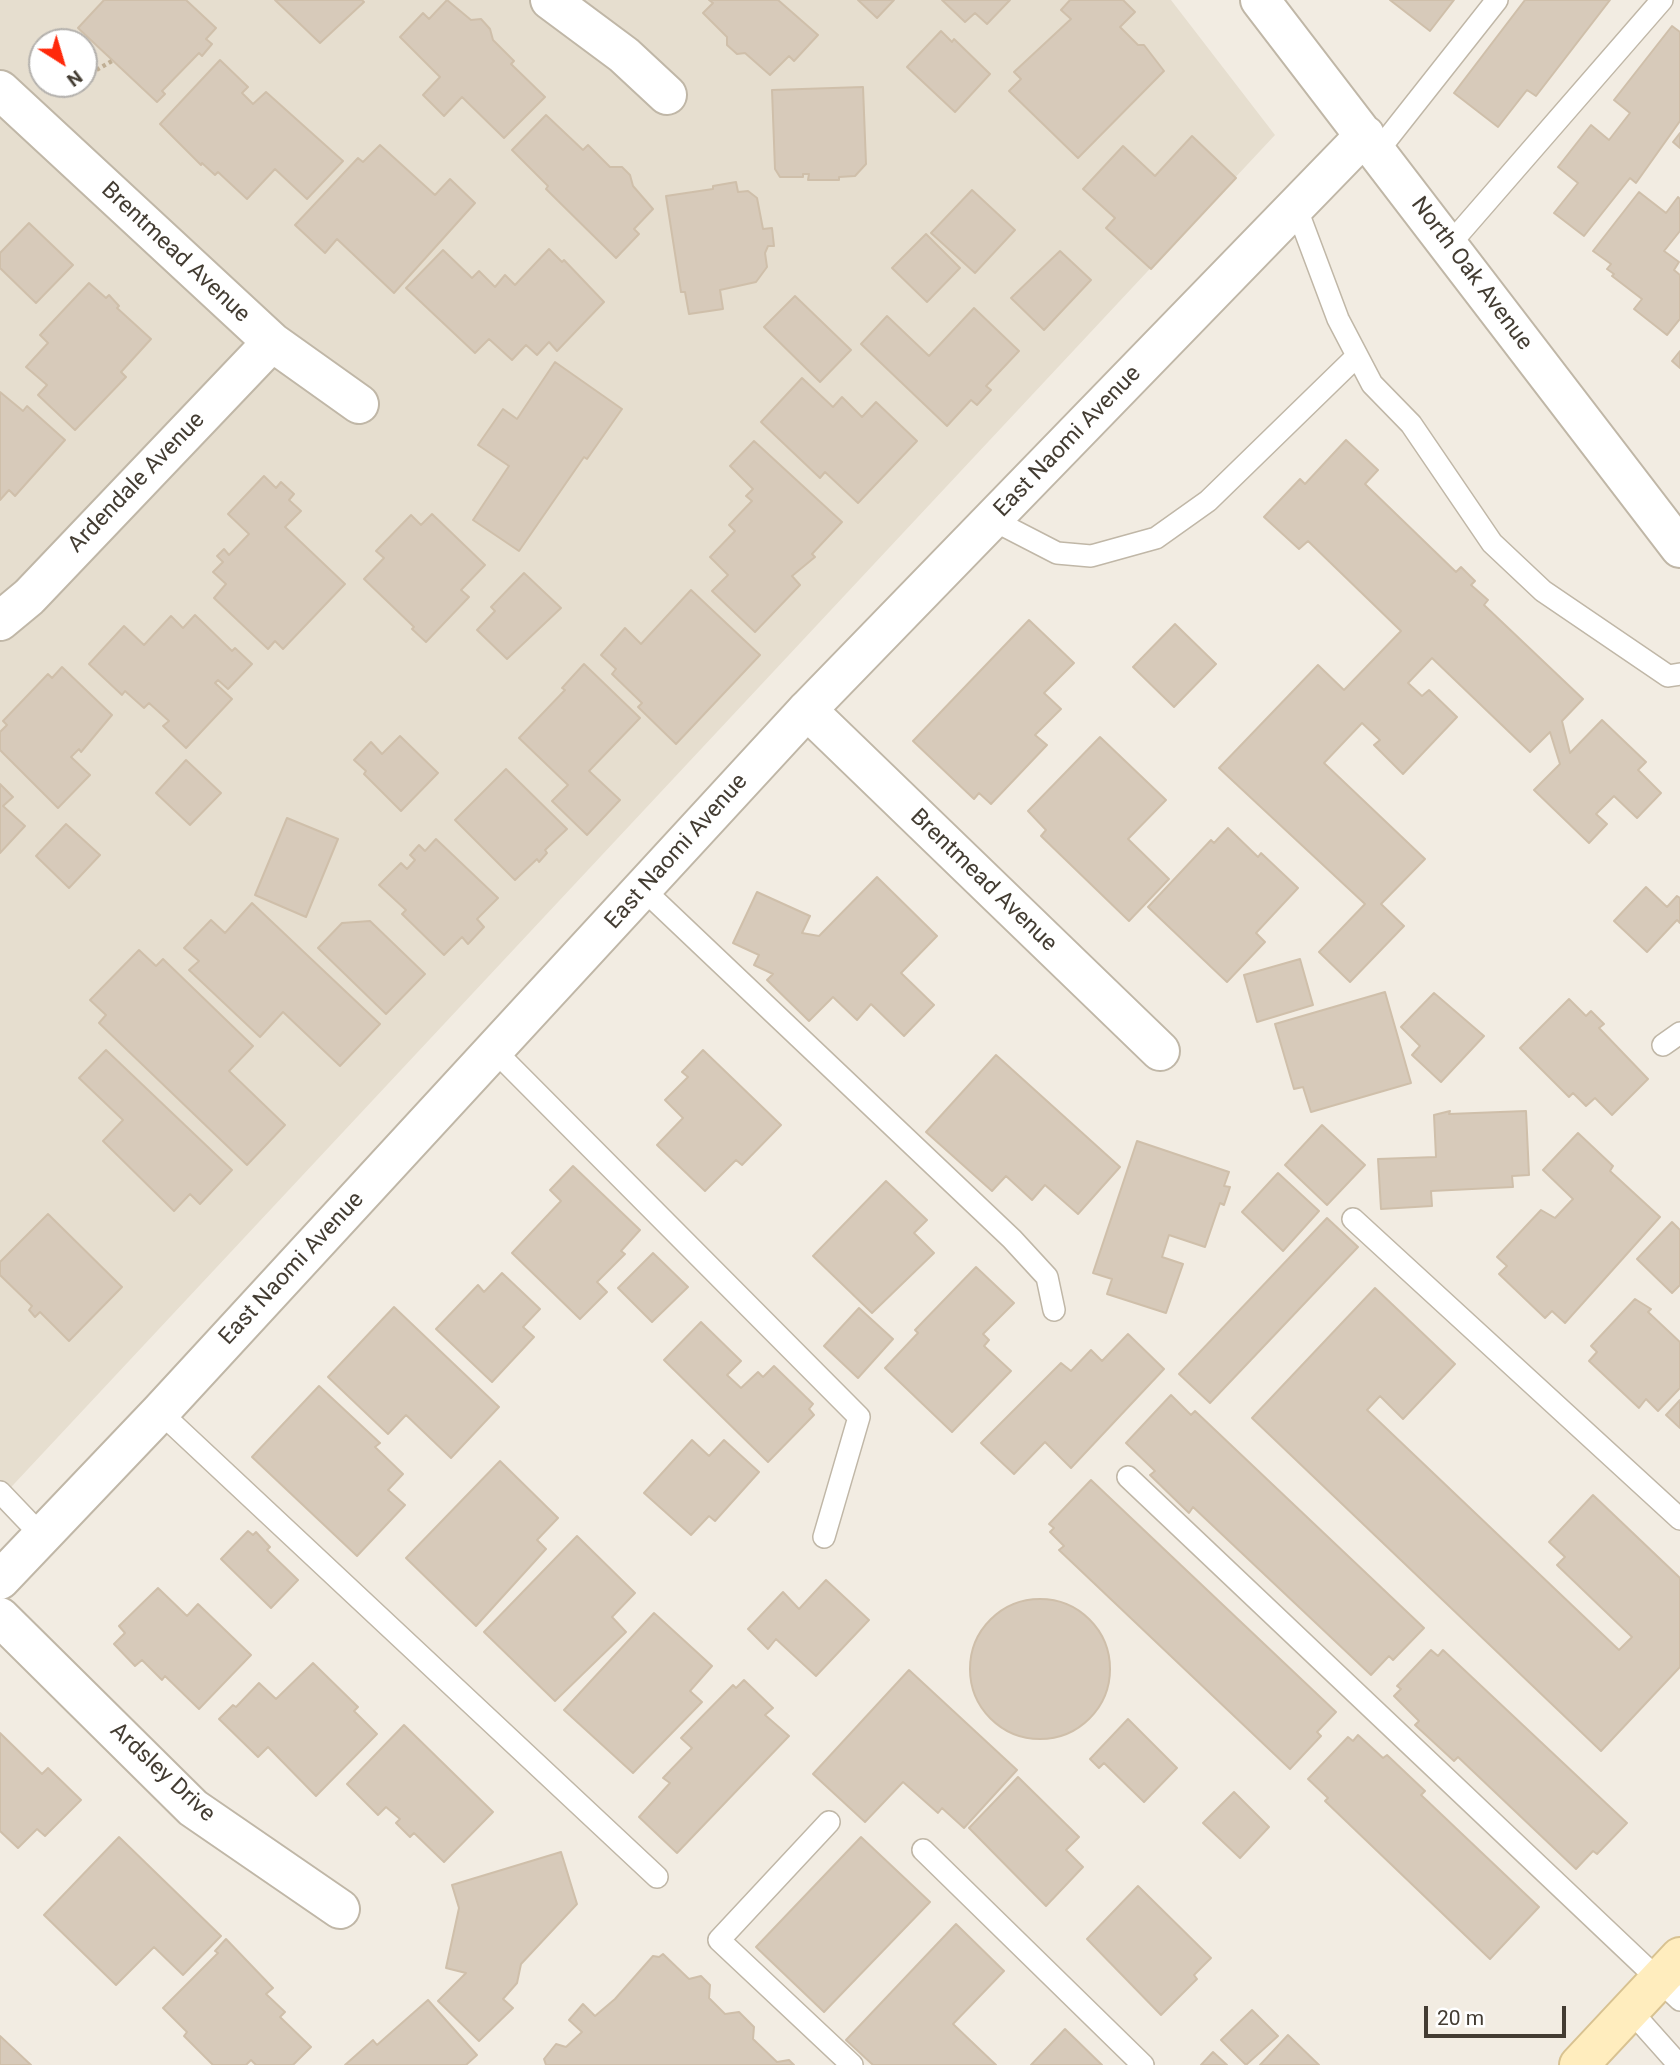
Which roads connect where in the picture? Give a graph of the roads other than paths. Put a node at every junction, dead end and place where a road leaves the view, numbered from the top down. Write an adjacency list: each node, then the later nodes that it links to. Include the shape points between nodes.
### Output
1 (550, 0): 6 (street, via 624,55)
2 (1260, 0): 7 (street, North Oak Avenue)
3 (1497, 0): 7 (lane)
4 (1662, 0): 9 (lane)
5 (0, 90): 10 (street, Brentmead Avenue)
6 (667, 96)
7 (1371, 144): 8 (street, East Naomi Avenue); 9 (street, North Oak Avenue)
8 (1296, 207): 11 (lane, via 1338,319); 13 (street, East Naomi Avenue)
9 (1449, 245): 14 (street, North Oak Avenue)
10 (272, 342): 12 (street, Brentmead Avenue); 15 (street, Ardendale Avenue, via 29,597)
11 (1357, 356): 13 (lane, via 1208,501 1156,538 1091,556 1057,553); 16 (lane, via 1372,384 1411,424 1492,542 1543,590 1668,676)
12 (359, 404)
13 (993, 520): 17 (street, East Naomi Avenue)
14 (1680, 548)
15 (0, 621)
16 (1680, 674)
17 (807, 710): 18 (street, East Naomi Avenue); 20 (street, Brentmead Avenue)
18 (643, 890): 19 (street, East Naomi Avenue); 22 (lane, via 1012,1239 1046,1277)
19 (494, 1051): 23 (street, East Naomi Avenue); 28 (lane, via 859,1417)
20 (1160, 1051)
21 (1353, 1219): 26 (lane)
22 (1055, 1310)
23 (160, 1412): 27 (street, East Naomi Avenue); 33 (lane)
24 (1128, 1477): 35 (lane)
25 (0, 1492): 27 (lane)
26 (1680, 1518)
27 (42, 1536): 29 (street, East Naomi Avenue)
28 (824, 1537)
29 (0, 1580)
30 (0, 1617): 34 (street, Ardsley Drive, via 193,1808)
31 (829, 1822): 37 (lane, via 719,1940)
32 (923, 1850): 38 (lane)
33 (657, 1877)
34 (340, 1909)
35 (1673, 1979): 36 (main road)
36 (1630, 2010): 39 (main road); 40 (lane)
37 (852, 2065)
38 (1143, 2065)
39 (1579, 2065)
40 (1679, 2065)

